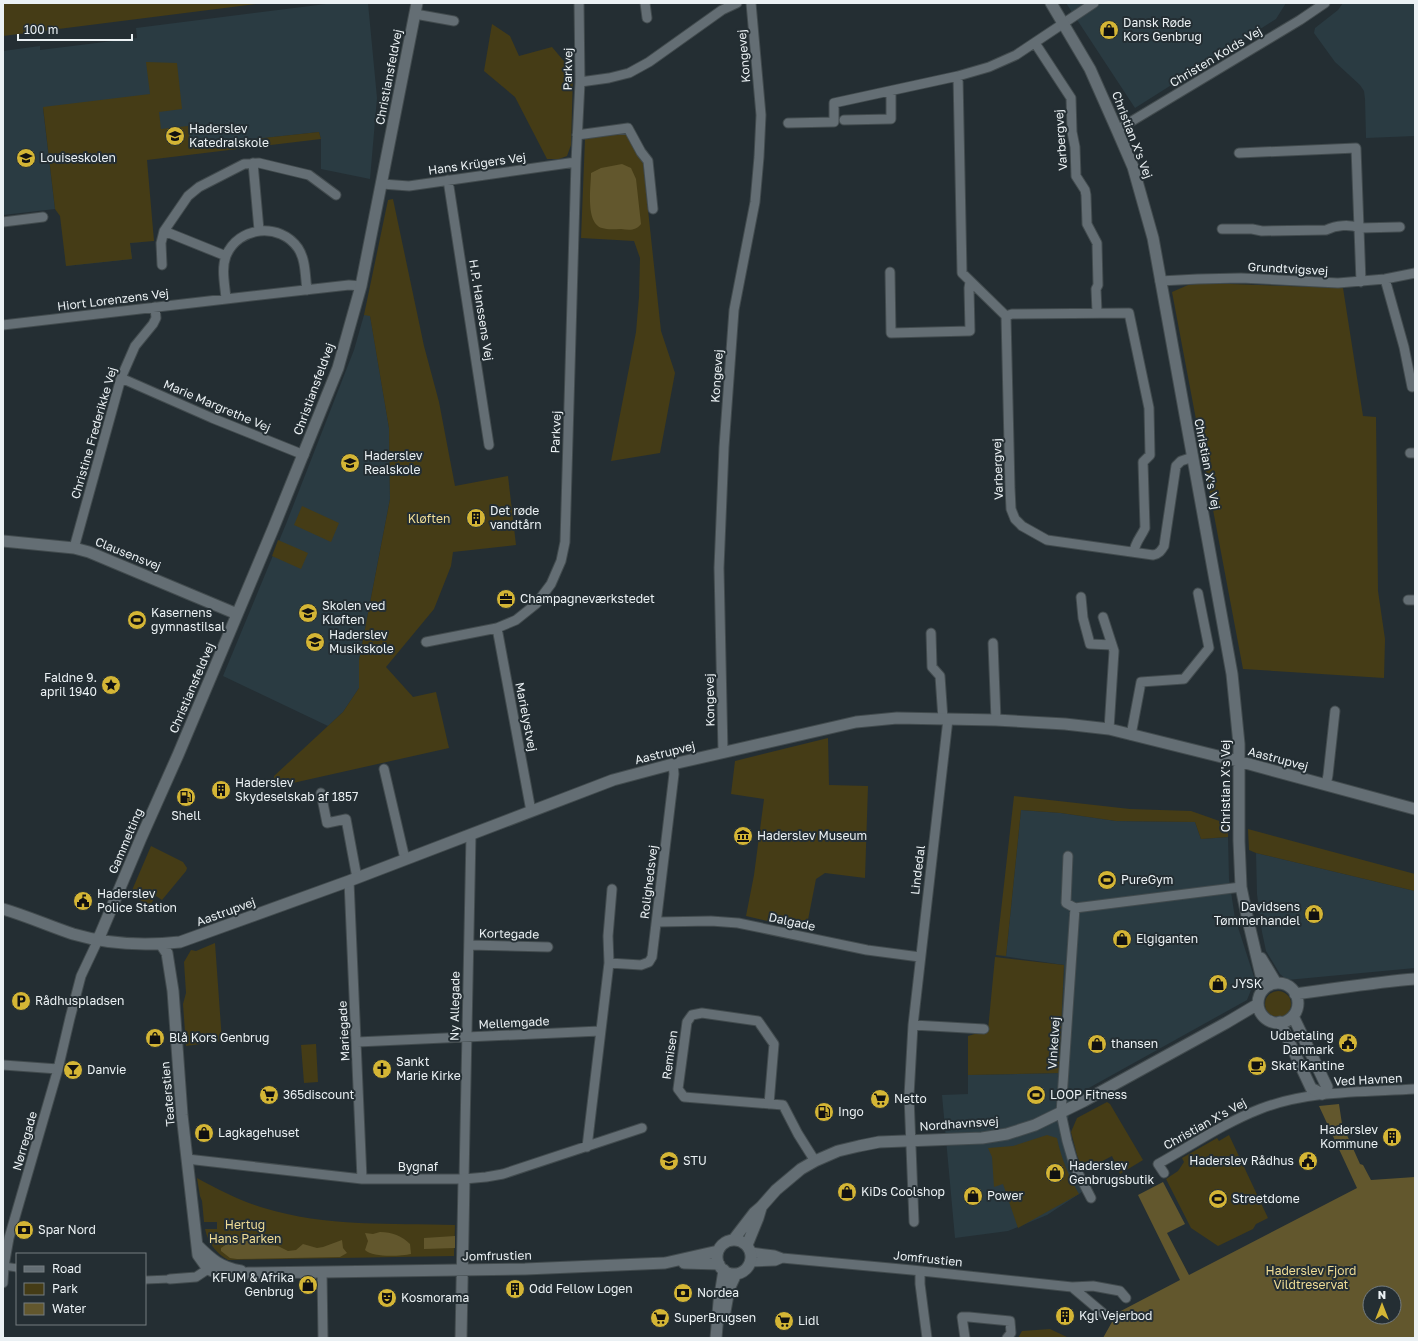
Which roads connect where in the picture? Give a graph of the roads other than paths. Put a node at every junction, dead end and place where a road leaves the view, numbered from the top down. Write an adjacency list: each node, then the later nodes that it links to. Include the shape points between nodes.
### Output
1 (579, 3): 14 (street, Parkvej)
2 (645, 3): 9 (street)
3 (737, 3): 14 (street, via 722,10 649,62 629,73)
4 (751, 3): 71 (street, Kongevej, via 761,115 760,157 755,202 734,310 724,447 719,568)
5 (1052, 3): 11 (street, Christian X's Vej)
6 (1094, 3): 11 (street)
7 (1325, 3): 18 (street, Christen Kolds Vej)
8 (416, 8): 10 (street, Christiansfeldvej); 24 (street, Christiansfeldvej)
9 (647, 18)
10 (454, 22)
11 (1064, 22): 12 (street); 18 (street, Christian X's Vej, via 1090,69)
12 (1035, 43): 13 (street, via 989,67); 46 (street, Varbergvej, via 1070,98 1076,176 1085,190 1087,224 1097,243)
13 (958, 76): 15 (street); 40 (street, via 962,274)
14 (580, 82): 19 (street, Parkvej)
15 (891, 91): 16 (street, via 891,119); 17 (street, via 834,103 834,122)
16 (844, 120)
17 (788, 123)
18 (1117, 130): 39 (street, Christian X's Vej, via 1133,167 1152,238)
19 (577, 135): 21 (street, Parkvej); 26 (street, via 628,128 648,161)
20 (1239, 153): 30 (street, via 1356,148)
21 (576, 162): 23 (street, Hans Krügers Vej); 61 (street, Parkvej, via 565,542 552,584 536,604 516,620)
22 (252, 163): 25 (street, via 309,175); 32 (street); 33 (street, via 244,164 199,187 188,196)
23 (448, 180): 24 (street, Hans Krügers Vej, via 409,186); 51 (street, H.P. Hanssens Vej)
24 (382, 184): 42 (street, Christiansfeldvej)
25 (336, 195)
26 (653, 209)
27 (43, 217): 28 (street)
28 (3, 222)
29 (1400, 227): 30 (street)
30 (1360, 228): 31 (street, via 1333,226 1326,230 1262,231); 41 (street)
31 (1222, 229)
32 (259, 230): 34 (street, via 248,233 236,241); 43 (street, via 283,235 291,240 303,259)
33 (164, 231): 34 (street); 35 (street, via 161,243)
34 (226, 256): 44 (street)
35 (162, 265)
36 (890, 272): 40 (street, via 891,333 970,331)
37 (1415, 273): 38 (street, Grundtvigsvej)
38 (1385, 279): 41 (street, Grundtvigsvej); 50 (street)
39 (1160, 281): 41 (street, Grundtvigsvej, via 1241,278); 53 (street, Christian X's Vej)
40 (970, 282): 47 (street)
41 (1361, 282)
42 (361, 286): 43 (street, Hiort Lorenzens Vej); 52 (street, Christiansfeldvej, via 338,368)
43 (307, 290): 44 (street, Hiort Lorenzens Vej)
44 (226, 298): 45 (street, Hiort Lorenzens Vej)
45 (155, 307): 48 (street, Hiort Lorenzens Vej); 49 (street, Christine Frederikke Vej, via 156,318 135,346)
46 (1097, 312): 47 (street); 56 (street, via 1129,312 1149,408 1150,455 1143,462 1144,528)
47 (1006, 316): 56 (street, Varbergvej, via 1010,488 1011,509 1015,519 1022,526 1047,540)
48 (3, 325)
49 (121, 378): 52 (street, Marie Margrethe Vej); 55 (street, Christine Frederikke Vej)
50 (1412, 387)
51 (489, 444)
52 (304, 455): 59 (street, Christiansfeldvej)
53 (1193, 457): 56 (street, Varbergvej, via 1181,461 1176,466 1161,552 1153,555); 73 (street, Christian X's Vej, via 1232,674 1239,744)
54 (3, 541): 55 (street, Clausensvej)
55 (74, 548): 59 (street, Clausensvej)
56 (1134, 552)
57 (1198, 593): 70 (street, via 1209,648 1184,679 1141,682)
58 (1081, 597): 65 (street, via 1090,644)
59 (237, 614): 72 (street, Christiansfeldvej)
60 (1104, 617): 65 (street)
61 (497, 628): 63 (street, Parkvej); 79 (street, Marielystvej)
62 (931, 633): 67 (street, via 932,667 940,676)
63 (426, 642)
64 (993, 643): 68 (street)
65 (1112, 645): 69 (street, via 1114,652)
66 (1335, 710): 76 (street)
67 (945, 719): 68 (street, Aastrupvej); 71 (street, Aastrupvej, via 897,718 856,722); 94 (street, Lindedal)
68 (996, 720): 69 (street, Aastrupvej)
69 (1109, 729): 70 (street, Aastrupvej)
70 (1131, 735): 73 (street, Aastrupvej)
71 (724, 752): 74 (street, Aastrupvej)
72 (178, 754): 89 (street, Gammelting)
73 (1238, 761): 76 (street, Aastrupvej); 84 (street, Christian X's Vej)
74 (673, 764): 79 (street, Aastrupvej, via 613,780); 88 (street, Rolighedsvej, via 674,774)
75 (384, 768): 82 (street)
76 (1326, 785): 78 (street, Aastrupvej)
77 (321, 793): 83 (street, via 327,823 346,819)
78 (1415, 808)
79 (531, 811): 80 (street, Aastrupvej)
80 (471, 834): 82 (street, Aastrupvej); 91 (street, Ny Allegade)
81 (1068, 856): 86 (street, via 1066,903)
82 (405, 859): 83 (street, Aastrupvej)
83 (353, 879): 90 (street, Aastrupvej, via 180,942); 110 (street, Mariegade)
84 (1242, 887): 86 (street); 93 (street, Christian X's Vej)
85 (612, 889): 95 (street)
86 (1075, 908): 116 (street, Vinkelvej)
87 (3, 909): 89 (street, Aastrupvej, via 73,934)
88 (656, 922): 94 (street, Dalgade, via 738,923 867,950); 95 (street, Rolighedsvej, via 652,957 649,962 641,965)
89 (98, 940): 90 (street, Aastrupvej); 101 (street, Gammelting, via 81,976)
90 (161, 944): 120 (street, Teaterstien, via 167,953 173,991)
91 (469, 945): 92 (street, Kortegade); 109 (street, Ny Allegade)
92 (548, 947)
93 (1256, 949): 97 (street, Christian X's Vej); 98 (street, Christian X's Vej)
94 (920, 957): 106 (street, Lindedal)
95 (608, 963): 108 (street)
96 (1415, 979): 99 (street, via 1357,984)
97 (1276, 983): 98 (street); 99 (street, via 1288,986)
98 (1264, 988): 100 (street)
99 (1296, 999): 103 (street)
100 (1258, 1004): 102 (street); 105 (street, Nordhavnsvej)
101 (73, 1006): 112 (street, Nørregade)
102 (1262, 1015): 104 (street, via 1270,1021); 105 (street, Nordhavnsvej)
103 (1292, 1016): 104 (street); 114 (street, via 1327,1087)
104 (1280, 1022): 114 (street, via 1311,1088)
105 (1226, 1023): 116 (street, Nordhavnsvej)
106 (913, 1025): 107 (street); 118 (street, Lindedal, via 909,1096)
107 (984, 1029)
108 (600, 1031): 109 (street, Mellemgade); 119 (street)
109 (467, 1037): 110 (street, Mellemgade); 124 (street, Ny Allegade)
110 (357, 1042): 123 (street, Mariegade)
111 (3, 1065): 112 (street)
112 (58, 1069): 128 (street, Nørregade)
113 (1415, 1090): 114 (street, Ved Havnen)
114 (1322, 1094): 122 (street, Christian X's Vej, via 1288,1100 1236,1119 1158,1164)
115 (768, 1104): 115 (street, Remisen, via 684,1097 678,1089 687,1022 692,1015 702,1013 758,1021 774,1044); 121 (street, Remisen, via 783,1105)
116 (1061, 1113): 118 (street, Nordhavnsvej, via 1007,1134 982,1138); 125 (street, Vinkelvej, via 1074,1166)
117 (642, 1128): 119 (street, Bygnaf)
118 (911, 1141): 121 (street, Nordhavnsvej, via 879,1142 859,1146 838,1151); 127 (street, Lindedal)
119 (587, 1146): 124 (street, Bygnaf, via 503,1174)
120 (187, 1159): 123 (street, Bygnaf); 130 (street, Teaterstien)
121 (815, 1161): 126 (street, Nordhavnsvej, via 788,1179)
122 (1164, 1173)
123 (362, 1179): 124 (street, Bygnaf)
124 (464, 1180): 138 (street)
125 (1091, 1198)
126 (761, 1207): 129 (street, Nordhavnsvej); 132 (street, Nordhavnsvej)
127 (914, 1222)
128 (6, 1238): 134 (street, Nørregade)
129 (734, 1239): 131 (street, via 724,1243); 132 (street, via 743,1242)
130 (197, 1244): 137 (street, via 198,1255); 141 (street, Jomfrustien, via 221,1266)
131 (718, 1251): 133 (street, Jomfrustien); 135 (street, via 717,1260)
132 (749, 1253): 139 (street, Jomfrustien, via 775,1261 782,1258); 142 (street, via 745,1270)
133 (673, 1262): 135 (street, Jomfrustien); 138 (street, Jomfrustien)
134 (4, 1266): 136 (street); 145 (street, Nørregade)
135 (721, 1267): 142 (street, via 728,1273); 151 (street)
136 (16, 1268)
137 (208, 1268): 141 (street, Jomfrustien, via 225,1275); 143 (street, via 196,1277)
138 (462, 1270): 140 (street, Jomfrustien); 150 (street)
139 (920, 1271): 146 (street, Jomfrustien); 153 (street)
140 (322, 1272): 141 (street, Jomfrustien); 149 (street)
141 (248, 1273)
142 (736, 1274): 152 (street, via 729,1289)
143 (170, 1279): 144 (street)
144 (146, 1280)
145 (3, 1283)
146 (1072, 1287): 147 (street, Jomfrustien, via 1092,1286 1120,1291); 148 (street)
147 (1126, 1298)
148 (1104, 1314)
149 (323, 1338)
150 (461, 1338)
151 (716, 1338)
152 (723, 1338)
153 (927, 1338)
154 (965, 1338): 155 (street, via 962,1317 1010,1321 1011,1333)
155 (1007, 1338)

